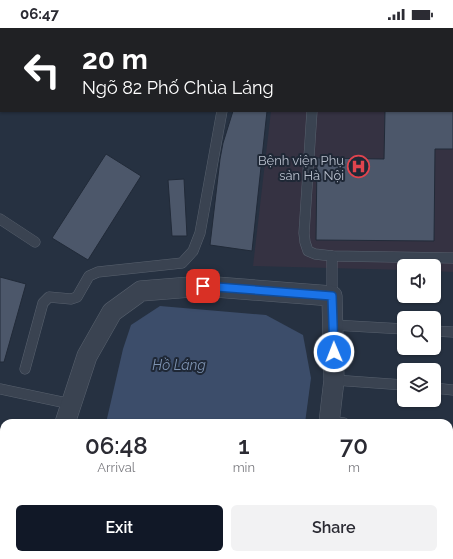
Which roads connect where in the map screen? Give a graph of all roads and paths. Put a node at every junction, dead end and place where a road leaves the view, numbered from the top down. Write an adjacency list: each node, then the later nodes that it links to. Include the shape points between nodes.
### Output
1 (222, 112): 12 (lane, via 200,233 193,251 182,263 98,272 89,276 76,297 49,297 43,303)
2 (312, 112): 5 (lane, via 305,242 308,251)
3 (0, 219): 4 (lane)
4 (35, 242)
5 (332, 256): 6 (lane); 7 (lane)
6 (453, 258)
7 (332, 296): 8 (street); 18 (street, via 203,286 140,291 112,312 87,356)
8 (333, 325): 9 (lane); 13 (street)
9 (397, 329)
10 (441, 331): 11 (lane)
11 (453, 332)
12 (26, 369)
13 (334, 380): 14 (lane); 20 (street)
14 (397, 384)
15 (0, 389): 18 (lane)
16 (441, 389): 17 (lane)
17 (453, 390)
18 (71, 404): 19 (street)
19 (66, 419)
20 (334, 419)

